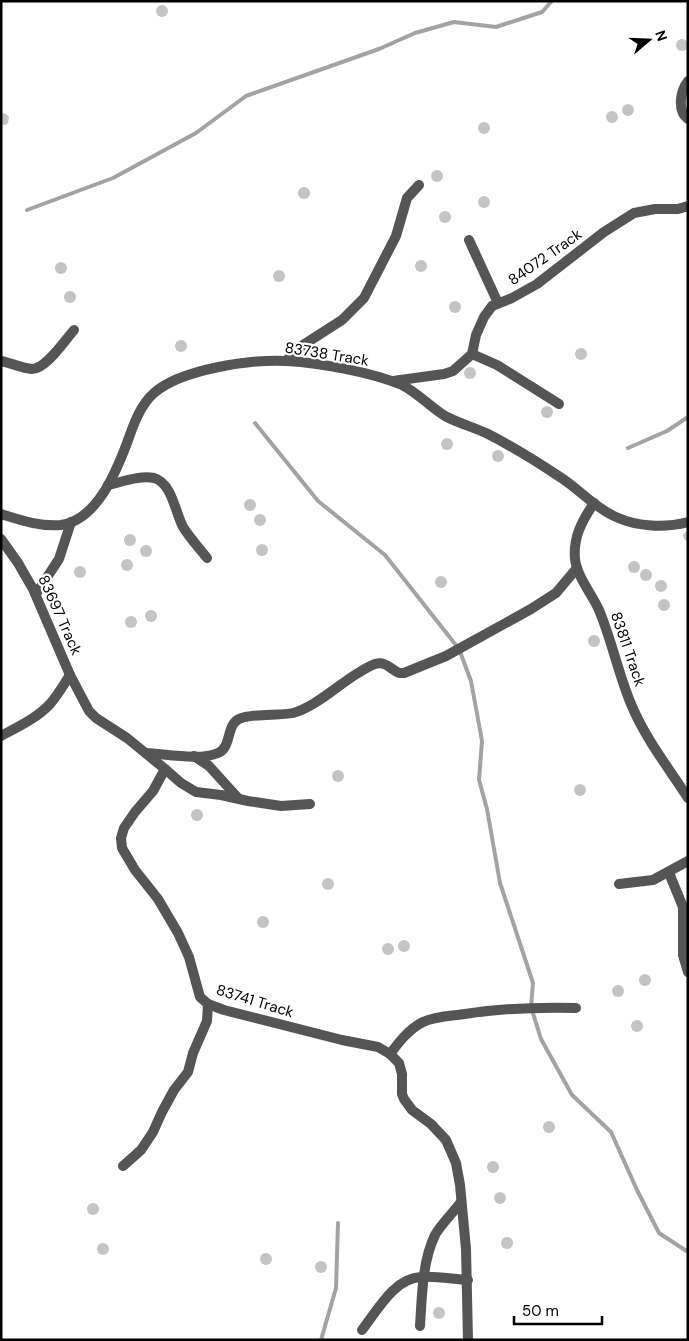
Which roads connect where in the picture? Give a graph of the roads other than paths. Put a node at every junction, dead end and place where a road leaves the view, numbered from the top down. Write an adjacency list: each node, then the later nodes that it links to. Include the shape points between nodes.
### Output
1 (688, 81): 2 (street, via 682,94 681,110)
2 (688, 119)
3 (419, 185): 10 (street, via 407,198 396,236 364,298 342,320 303,344)
4 (688, 206): 6 (street, 84072 Track, via 634,213 537,284)
5 (469, 240): 6 (street)
6 (498, 303): 8 (street, 84072 Track, via 484,317)
7 (74, 330): 9 (street, via 39,367 31,369)
8 (472, 354): 11 (street, via 448,374); 12 (street)
9 (1, 361)
10 (286, 361): 11 (street, 83738 Track, via 340,369); 13 (street, 83738 Track, via 229,365 177,380 158,390 140,412)
11 (392, 382): 14 (street, 83738 Track, via 412,391 446,417 485,433 560,476)
12 (560, 404)
13 (108, 485): 16 (street, 83738 Track, via 90,509); 19 (street, via 145,477 164,484 184,528)
14 (594, 503): 17 (street, 83738 Track, via 615,517 635,523 669,526); 20 (street, 83811 Track, via 576,537)
15 (1, 514): 16 (street, 83738 Track, via 36,523 61,525)
16 (70, 522): 21 (street, via 59,559)
17 (688, 522)
18 (1, 540): 21 (street, 83697 Track)
19 (207, 558)
20 (577, 568): 25 (street, via 556,593 446,656 404,673 398,673 386,664 375,664 297,711 239,719 233,724 223,750); 27 (street, 83811 Track, via 607,630 630,703 642,728)
21 (36, 594): 22 (street, 83697 Track)
22 (70, 674): 23 (street, 83697 Track, via 43,710); 24 (street, via 92,714)
23 (1, 736)
24 (146, 753): 25 (street); 26 (street)
25 (194, 756): 28 (street, via 209,766)
26 (166, 769): 28 (street, via 193,791); 34 (street, 83741 Track, via 124,828 121,844 130,863 158,899 178,933 190,957 200,997)
27 (688, 798)
28 (239, 799): 29 (street, via 281,806)
29 (310, 804)
30 (688, 861): 31 (street)
31 (666, 874): 32 (street, via 653,880); 33 (street, via 683,907 683,956)
32 (619, 884)
33 (688, 972)
34 (208, 1004): 36 (street, 83741 Track, via 270,1023 378,1047); 37 (street, via 207,1021 188,1072 174,1090 141,1150)
35 (576, 1008): 36 (street, via 497,1009 440,1016 411,1031)
36 (390, 1054): 38 (street, via 399,1063 402,1094 407,1104 446,1140 453,1154 459,1174)
37 (123, 1166)
38 (461, 1202): 39 (street, via 436,1233); 40 (street)
39 (424, 1277): 40 (street); 41 (street); 42 (street, via 398,1285)
40 (468, 1280): 43 (street)
41 (420, 1326)
42 (362, 1330)
43 (468, 1340)

